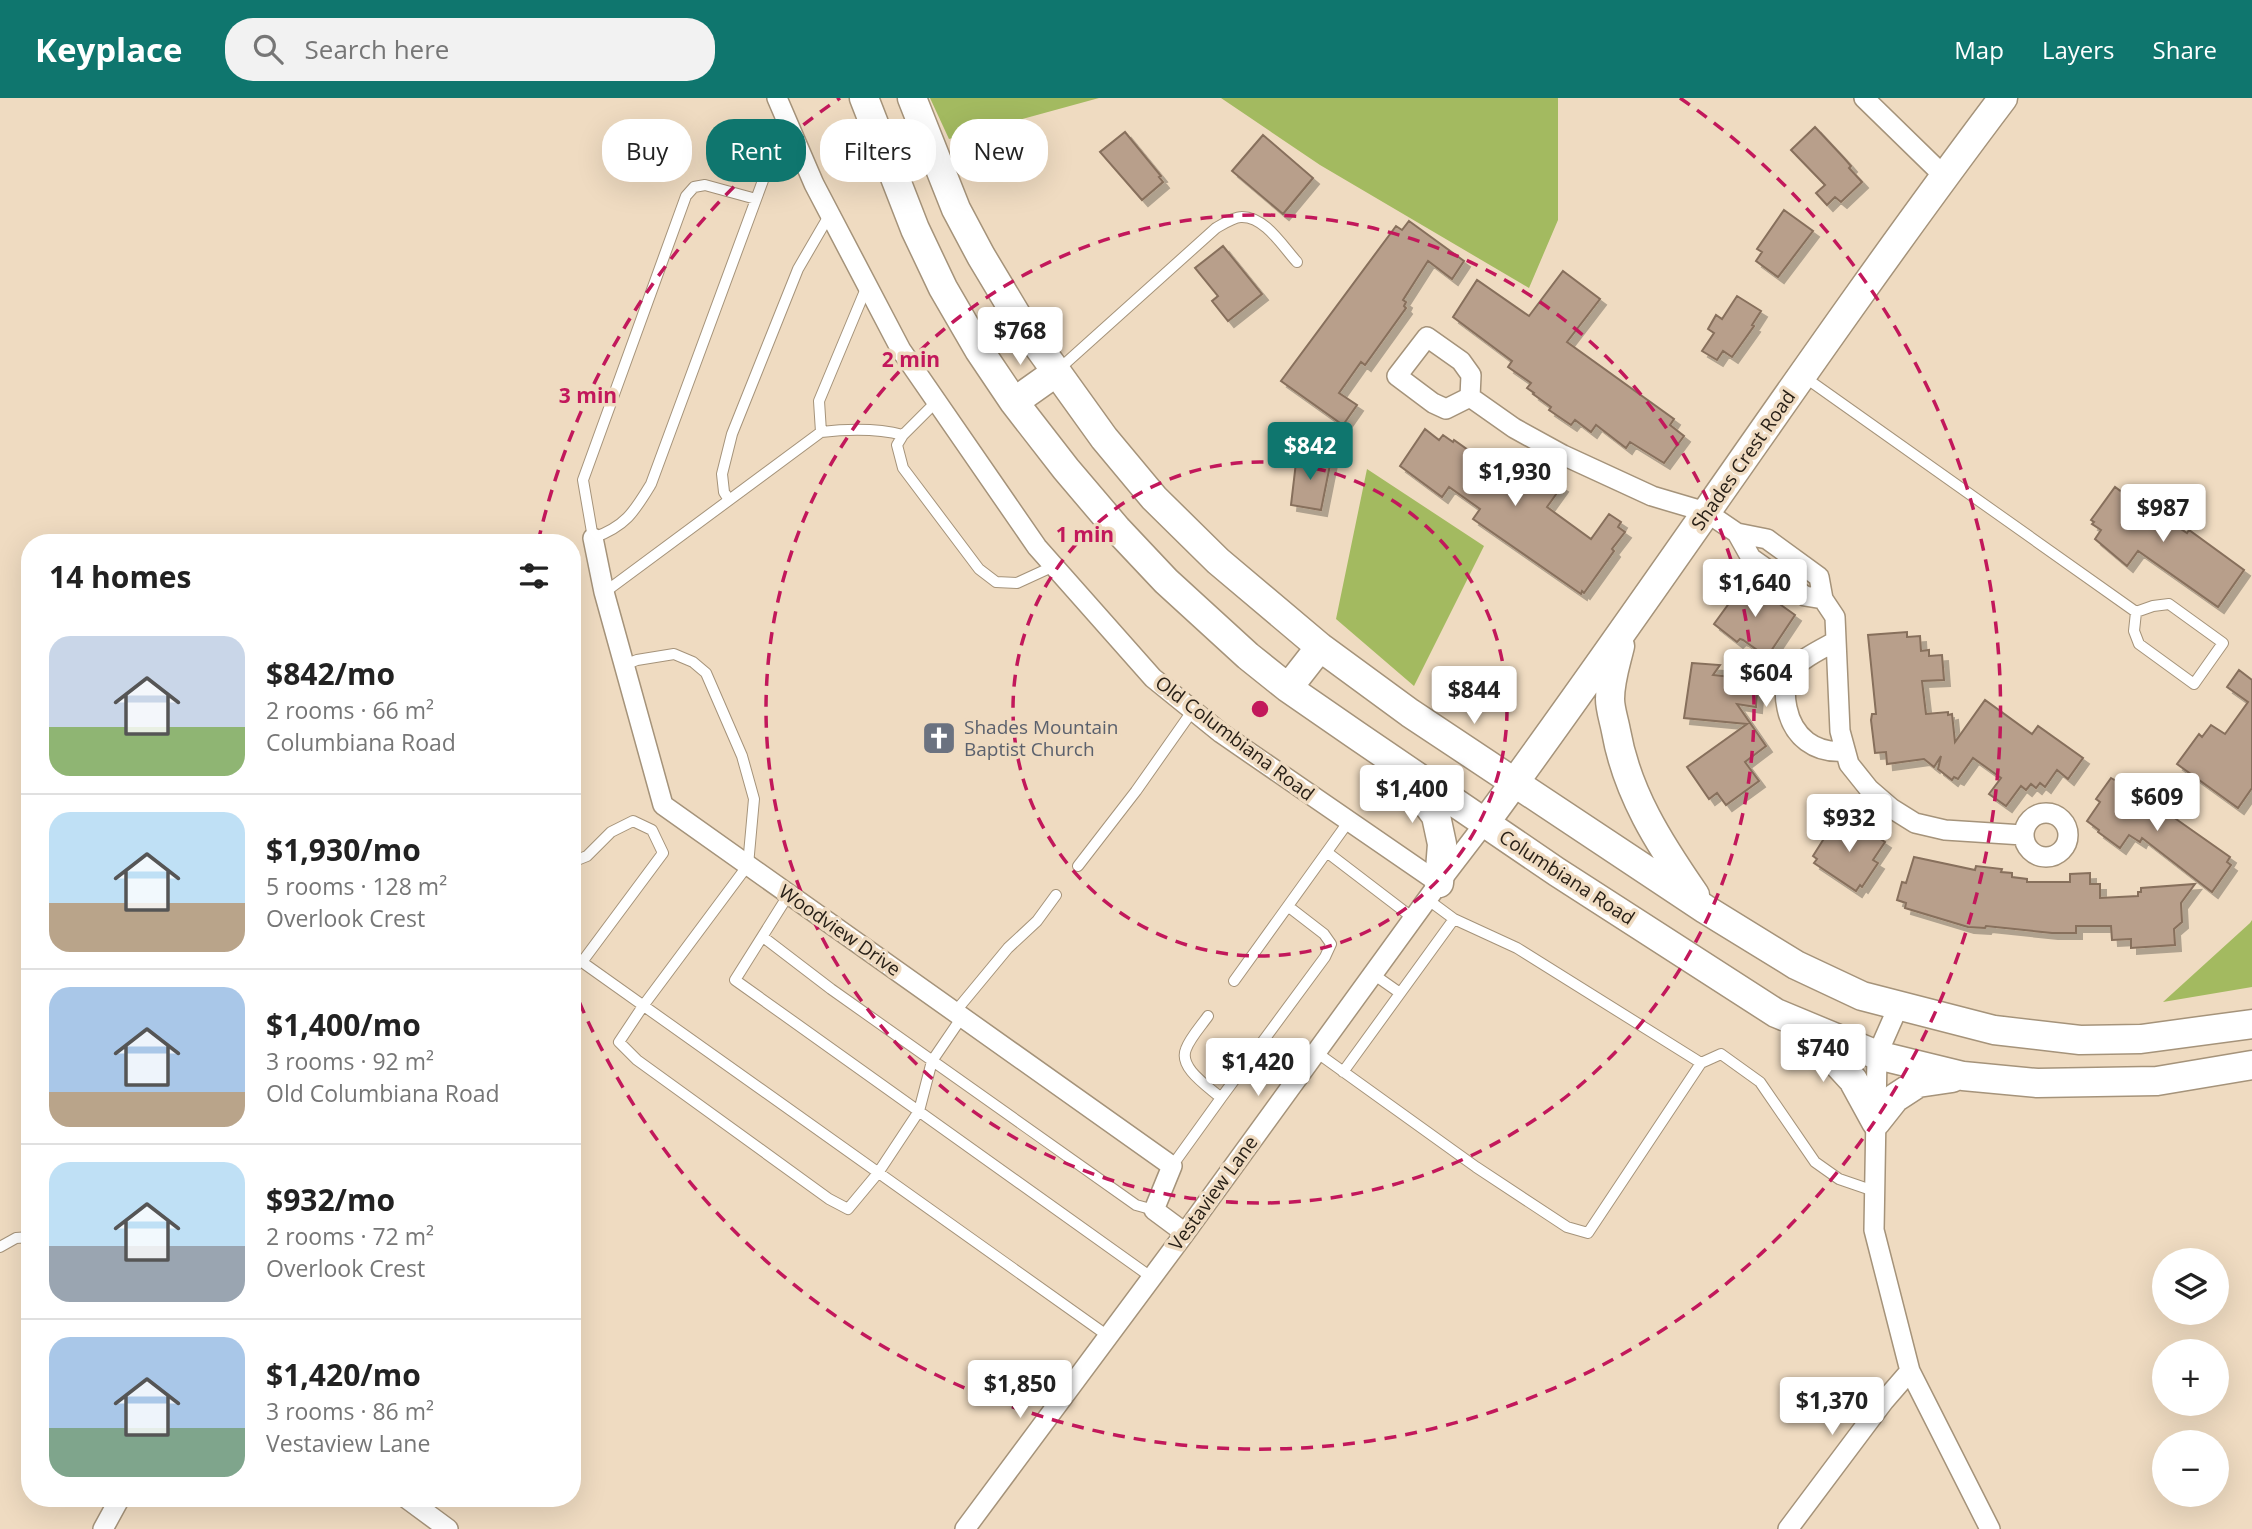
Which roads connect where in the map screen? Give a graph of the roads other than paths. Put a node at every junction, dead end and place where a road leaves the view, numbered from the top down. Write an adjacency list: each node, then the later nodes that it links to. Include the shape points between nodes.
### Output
1 (778, 98): 6 (street, Old Columbiana Road)
2 (912, 98): 14 (main road, via 956,209)
3 (1864, 98): 8 (street)
4 (2003, 98): 8 (main road, Shades Crest Road)
5 (870, 100): 18 (main road, Columbiana Road, via 911,217 943,288)
6 (787, 119)
7 (806, 165): 11 (street, Old Columbiana Road)
8 (1944, 176): 15 (main road, Shades Crest Road)
9 (762, 182): 10 (lane)
10 (756, 199): 23 (lane, via 651,484 623,524); 23 (lane, via 705,185 694,187 686,196 583,480)
11 (830, 214): 13 (street, Old Columbiana Road); 21 (lane, via 798,269 732,434 722,474)
12 (1297, 262): 14 (lane, via 1265,227 1240,216 1216,228)
13 (867, 285): 17 (street, Old Columbiana Road, via 901,350); 19 (lane, via 820,401)
14 (1055, 373): 18 (main road); 29 (main road, via 1153,498)
15 (1803, 376): 22 (main road, Shades Crest Road); 26 (lane)
16 (1470, 397): 22 (street, via 1563,455 1652,496)
17 (937, 401): 20 (lane); 24 (street, Old Columbiana Road)
18 (1014, 402): 31 (main road, Columbiana Road, via 1117,530 1217,629)
19 (821, 432): 20 (lane, via 848,429); 21 (lane)
20 (903, 435): 24 (lane, via 897,445 903,468 979,569 996,582 1017,583)
21 (729, 500): 25 (lane)
22 (1706, 512): 27 (main road, Shades Crest Road); 28 (street, via 1737,533 1767,539 1819,577 1824,599 1835,617)
23 (593, 538): 25 (street, Woodview Drive)
24 (1054, 566): 32 (street, Old Columbiana Road, via 1153,678)
25 (604, 592): 30 (street, Woodview Drive)
26 (2136, 612): 26 (lane, via 2138,644 2194,684 2223,643 2169,604)
27 (1623, 634): 35 (main road, Shades Crest Road); 47 (main road, via 1610,701 1626,773 1647,822)
28 (1836, 641): 33 (street, via 1840,731); 33 (street, via 1788,675 1785,698 1789,719 1800,737 1834,752)
29 (1320, 648): 31 (main road); 35 (main road)
30 (624, 664): 41 (street, Woodview Drive, via 663,805); 41 (lane, via 674,654 706,673 742,755 754,799)
31 (1288, 688): 34 (main road, Columbiana Road)
32 (1193, 710): 36 (street, Old Columbiana Road); 42 (lane)
33 (1846, 751): 38 (street, via 1849,764 1869,789 1915,823 1945,830)
34 (1399, 766): 37 (main road, Columbiana Road); 43 (main road, via 1436,816 1442,844)
35 (1514, 783): 37 (main road, Shades Crest Road); 47 (main road)
36 (1349, 821): 39 (lane); 43 (street, Old Columbiana Road)
37 (1485, 823): 43 (street, Vestaview Lane); 58 (main road, Columbiana Road, via 1776,1013)
38 (2023, 835)
39 (1328, 853): 46 (lane); 48 (lane)
40 (581, 858): 55 (lane, via 611,832 633,821 652,830 663,853 582,962)
41 (748, 865): 44 (street, Woodview Drive); 55 (lane)
42 (1078, 866)
43 (1433, 891): 48 (street, Vestaview Lane); 49 (lane)
44 (789, 894): 50 (lane); 56 (street, Woodview Drive)
45 (1056, 895): 56 (lane, via 1008,947)
46 (1289, 907): 52 (lane); 67 (lane, via 1331,944)
47 (1704, 909): 54 (main road, via 1796,965 1863,996)
48 (1413, 918): 51 (street, Vestaview Lane)
49 (1454, 919): 53 (lane); 63 (lane, via 1517,948)
50 (763, 937): 62 (lane); 68 (lane, via 735,979)
51 (1373, 974): 53 (lane); 60 (street, Vestaview Lane)
52 (1234, 981)
53 (1400, 993): 65 (lane)
54 (1899, 1005): 59 (main road, via 1994,1030 2080,1040 2141,1039); 61 (street)
55 (643, 1006): 71 (lane); 71 (lane, via 619,1042 637,1060 829,1199 849,1209)
56 (958, 1014): 62 (lane); 70 (street, Woodview Drive)
57 (1208, 1016): 67 (lane, via 1185,1051 1185,1060)
58 (1800, 1023): 61 (main road, Columbiana Road); 69 (main road, via 1853,1080)
59 (2252, 1024)
60 (1315, 1052): 65 (lane); 74 (street, Vestaview Lane)
61 (1877, 1055): 66 (main road, Columbiana Road); 69 (street)
62 (932, 1060): 68 (lane); 73 (lane)
63 (1701, 1063): 65 (lane, via 1588,1233 1567,1227); 72 (lane, via 1721,1054 1760,1082 1815,1162 1839,1179)
64 (2252, 1065): 66 (main road, Columbiana Road, via 2157,1081 2037,1083)
65 (1343, 1072)
66 (1963, 1076): 69 (main road, via 1918,1083 1895,1098)
67 (1221, 1098): 70 (lane)
68 (919, 1111): 71 (lane); 77 (lane)
69 (1876, 1122): 72 (street)
70 (1172, 1166): 73 (street)
71 (878, 1173): 78 (lane)
72 (1874, 1191): 79 (street, via 1874,1230)
73 (1145, 1208): 74 (street)
74 (1185, 1233): 77 (street, Vestaview Lane)
75 (21, 1238): 76 (lane)
76 (0, 1247)
77 (1151, 1277): 78 (street, Vestaview Lane)
78 (1108, 1336): 84 (street, Vestaview Lane)
79 (1910, 1371): 85 (street); 86 (street)
80 (115, 1507): 82 (street)
81 (418, 1507): 83 (street)
82 (103, 1529)
83 (449, 1529)
84 (965, 1529)
85 (1788, 1529)
86 (1990, 1529)

